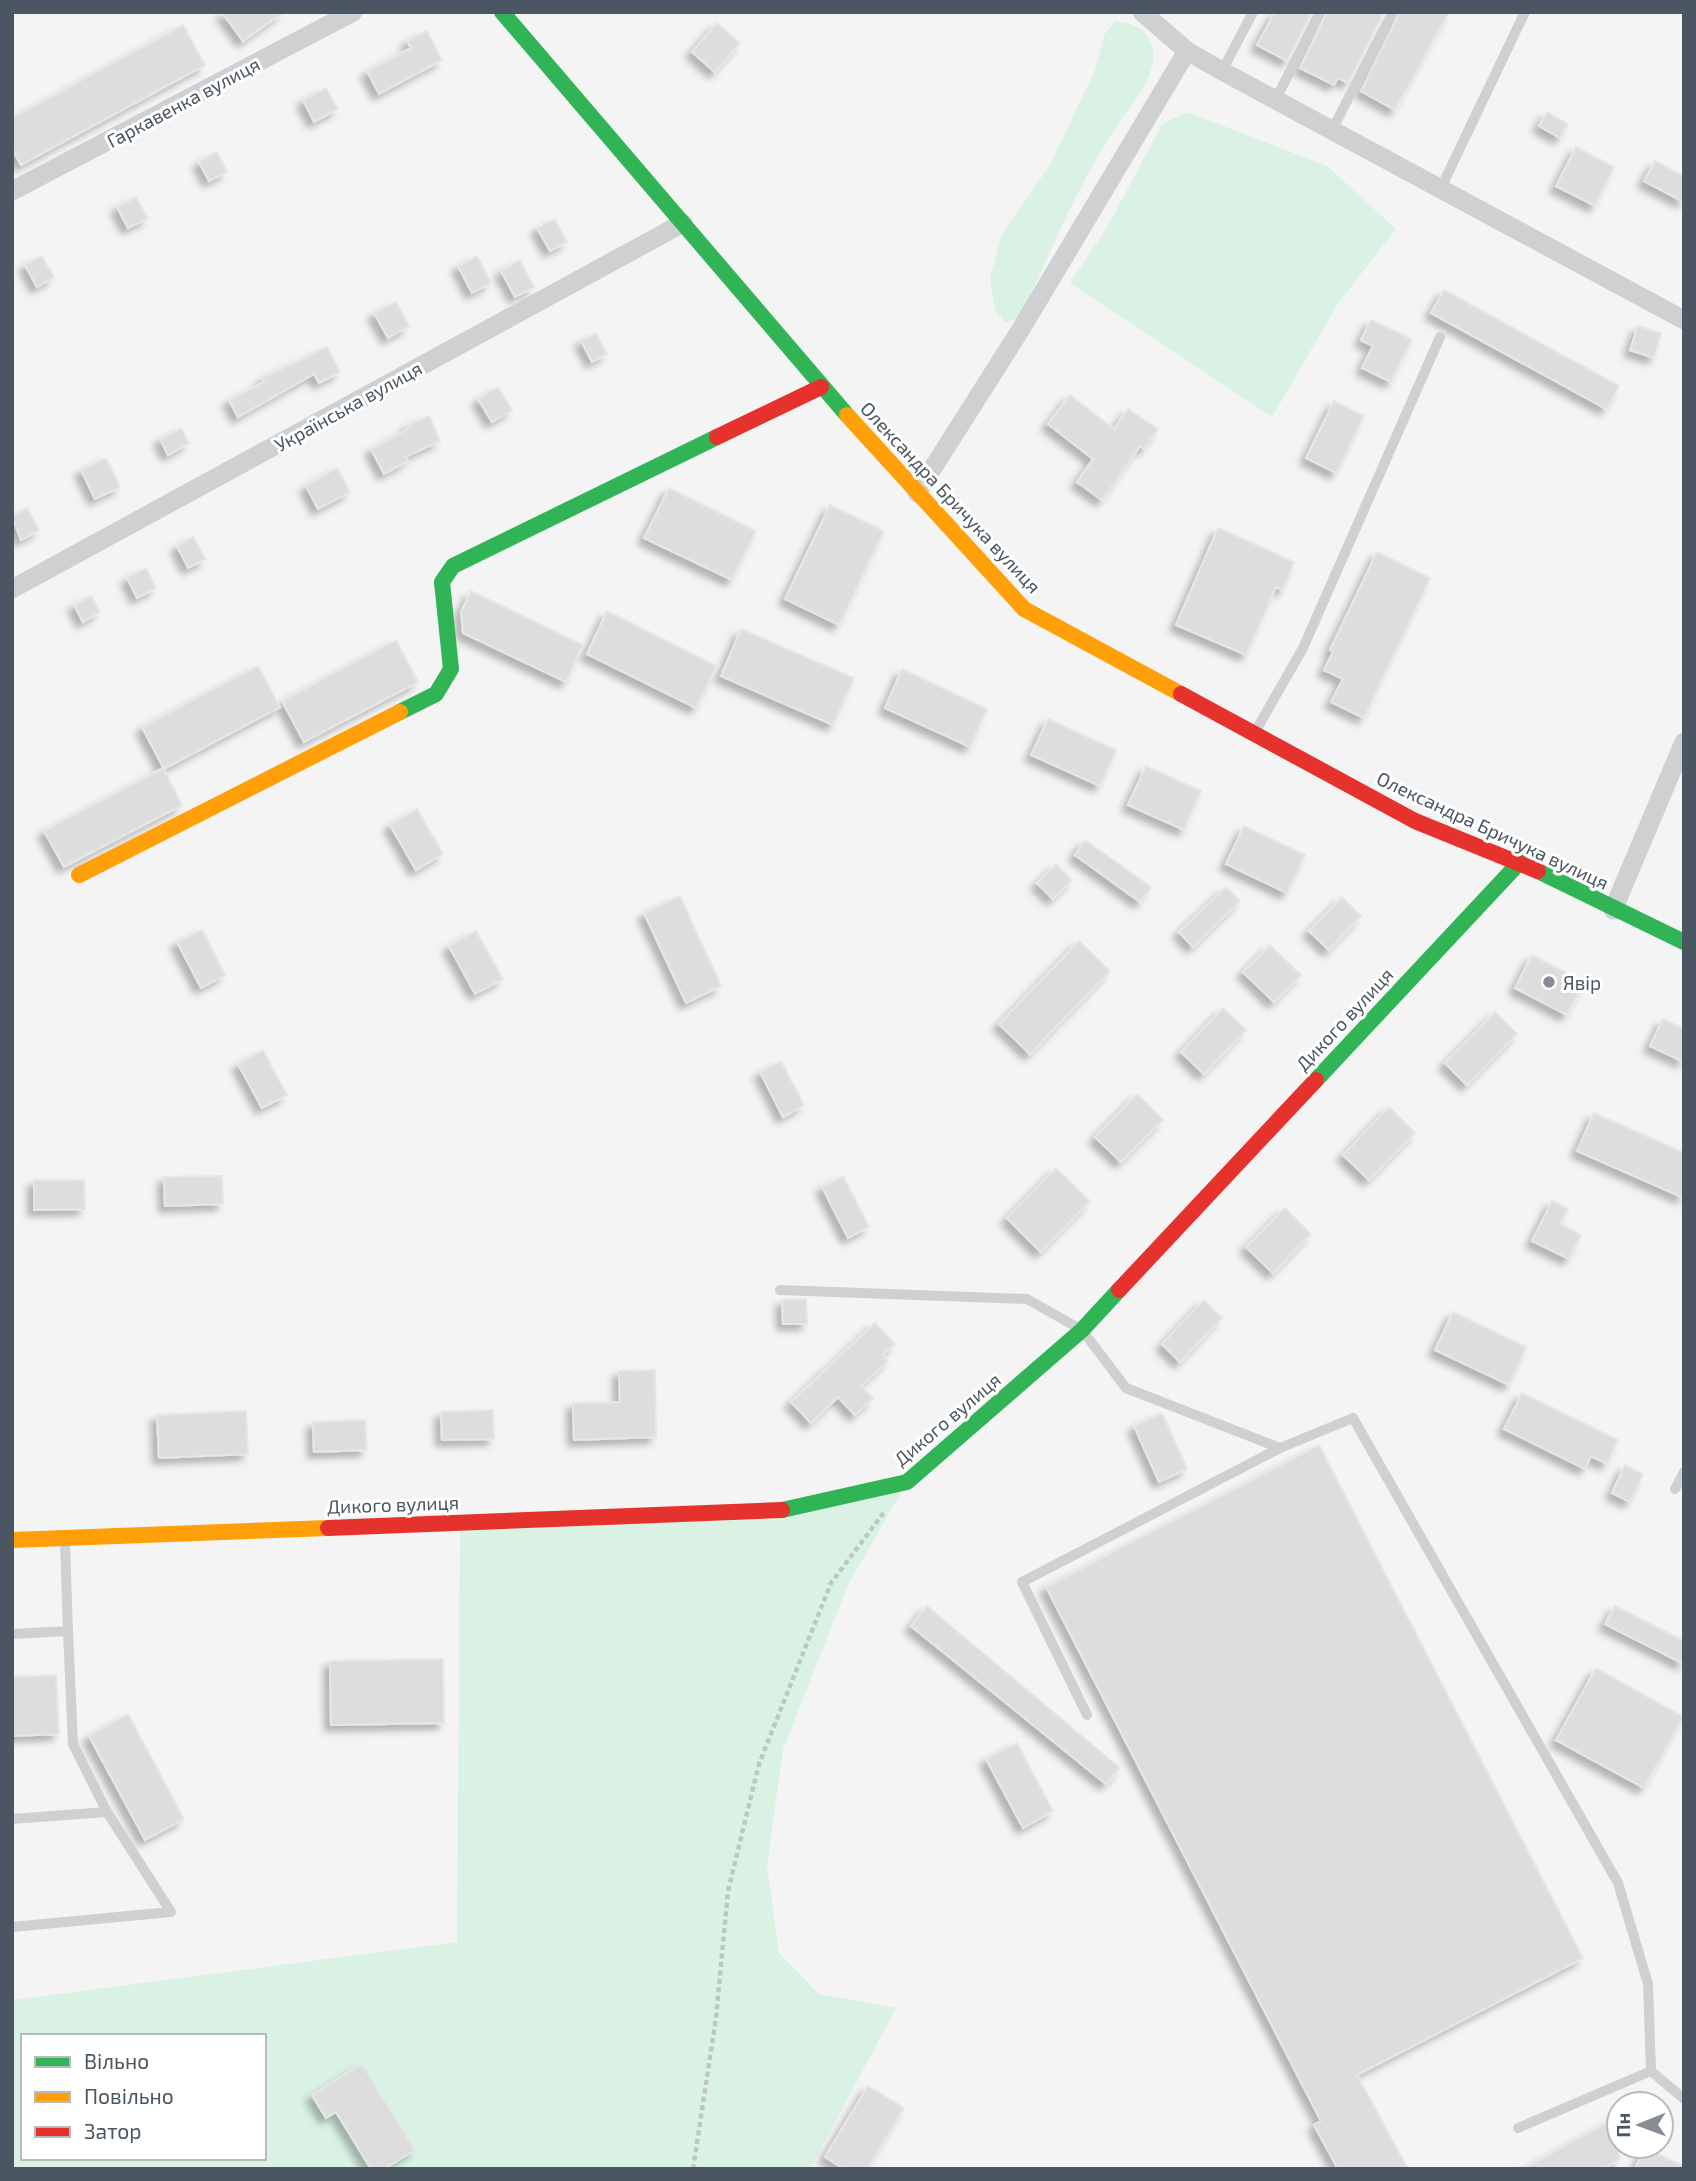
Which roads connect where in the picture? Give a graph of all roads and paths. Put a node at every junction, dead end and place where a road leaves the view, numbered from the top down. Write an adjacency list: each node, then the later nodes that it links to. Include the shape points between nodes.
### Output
1 (353, 12): 12 (street, Гаркавенка вулиця)
2 (502, 12): 14 (street, Олександра Бричука вулиця)
3 (1142, 12): 8 (street)
4 (1253, 12): 9 (lane)
5 (1320, 12): 10 (lane)
6 (1393, 12): 11 (lane)
7 (1525, 12): 13 (lane)
8 (1187, 51): 9 (street); 18 (street)
9 (1222, 71): 10 (street)
10 (1276, 99): 11 (street)
11 (1333, 128): 13 (street)
12 (12, 191)
13 (1440, 191): 15 (street)
14 (683, 223): 17 (street, Олександра Бричука вулиця); 19 (street, Українська вулиця)
15 (1684, 320)
16 (1440, 337): 20 (lane, via 1303,648)
17 (821, 387): 18 (street, Олександра Бричука вулиця); 23 (street, via 453,566 442,582 451,669 436,694)
18 (917, 493): 20 (street, Олександра Бричука вулиця, via 1024,608)
19 (12, 589)
20 (1255, 733): 22 (street, Олександра Бричука вулиця, via 1415,821)
21 (1684, 742): 24 (street)
22 (1520, 862): 24 (street, Олександра Бричука вулиця); 27 (street, Дикого вулиця)
23 (79, 875)
24 (1614, 910): 25 (street, Олександра Бричука вулиця)
25 (1684, 942)
26 (780, 1290): 27 (lane, via 1027,1299)
27 (1082, 1330): 28 (lane, via 1126,1388); 30 (street, Дикого вулиця)
28 (1280, 1448): 36 (lane, via 1022,1582); 40 (lane, via 1353,1418 1618,1883 1647,1984)
29 (1684, 1472): 31 (lane)
30 (907, 1482): 32 (street, Дикого вулиця, via 792,1510); 43 (path, via 831,1583 759,1764 728,1891 716,2018)
31 (1675, 1489)
32 (65, 1538): 33 (street, Дикого вулиця); 34 (lane)
33 (12, 1540)
34 (68, 1631): 35 (lane); 37 (lane, via 73,1744)
35 (12, 1634)
36 (1087, 1716)
37 (107, 1812): 38 (lane); 39 (lane, via 171,1912)
38 (12, 1819)
39 (12, 1927)
40 (1651, 2071): 41 (lane); 42 (lane)
41 (1684, 2099)
42 (1518, 2128)
43 (693, 2169)

